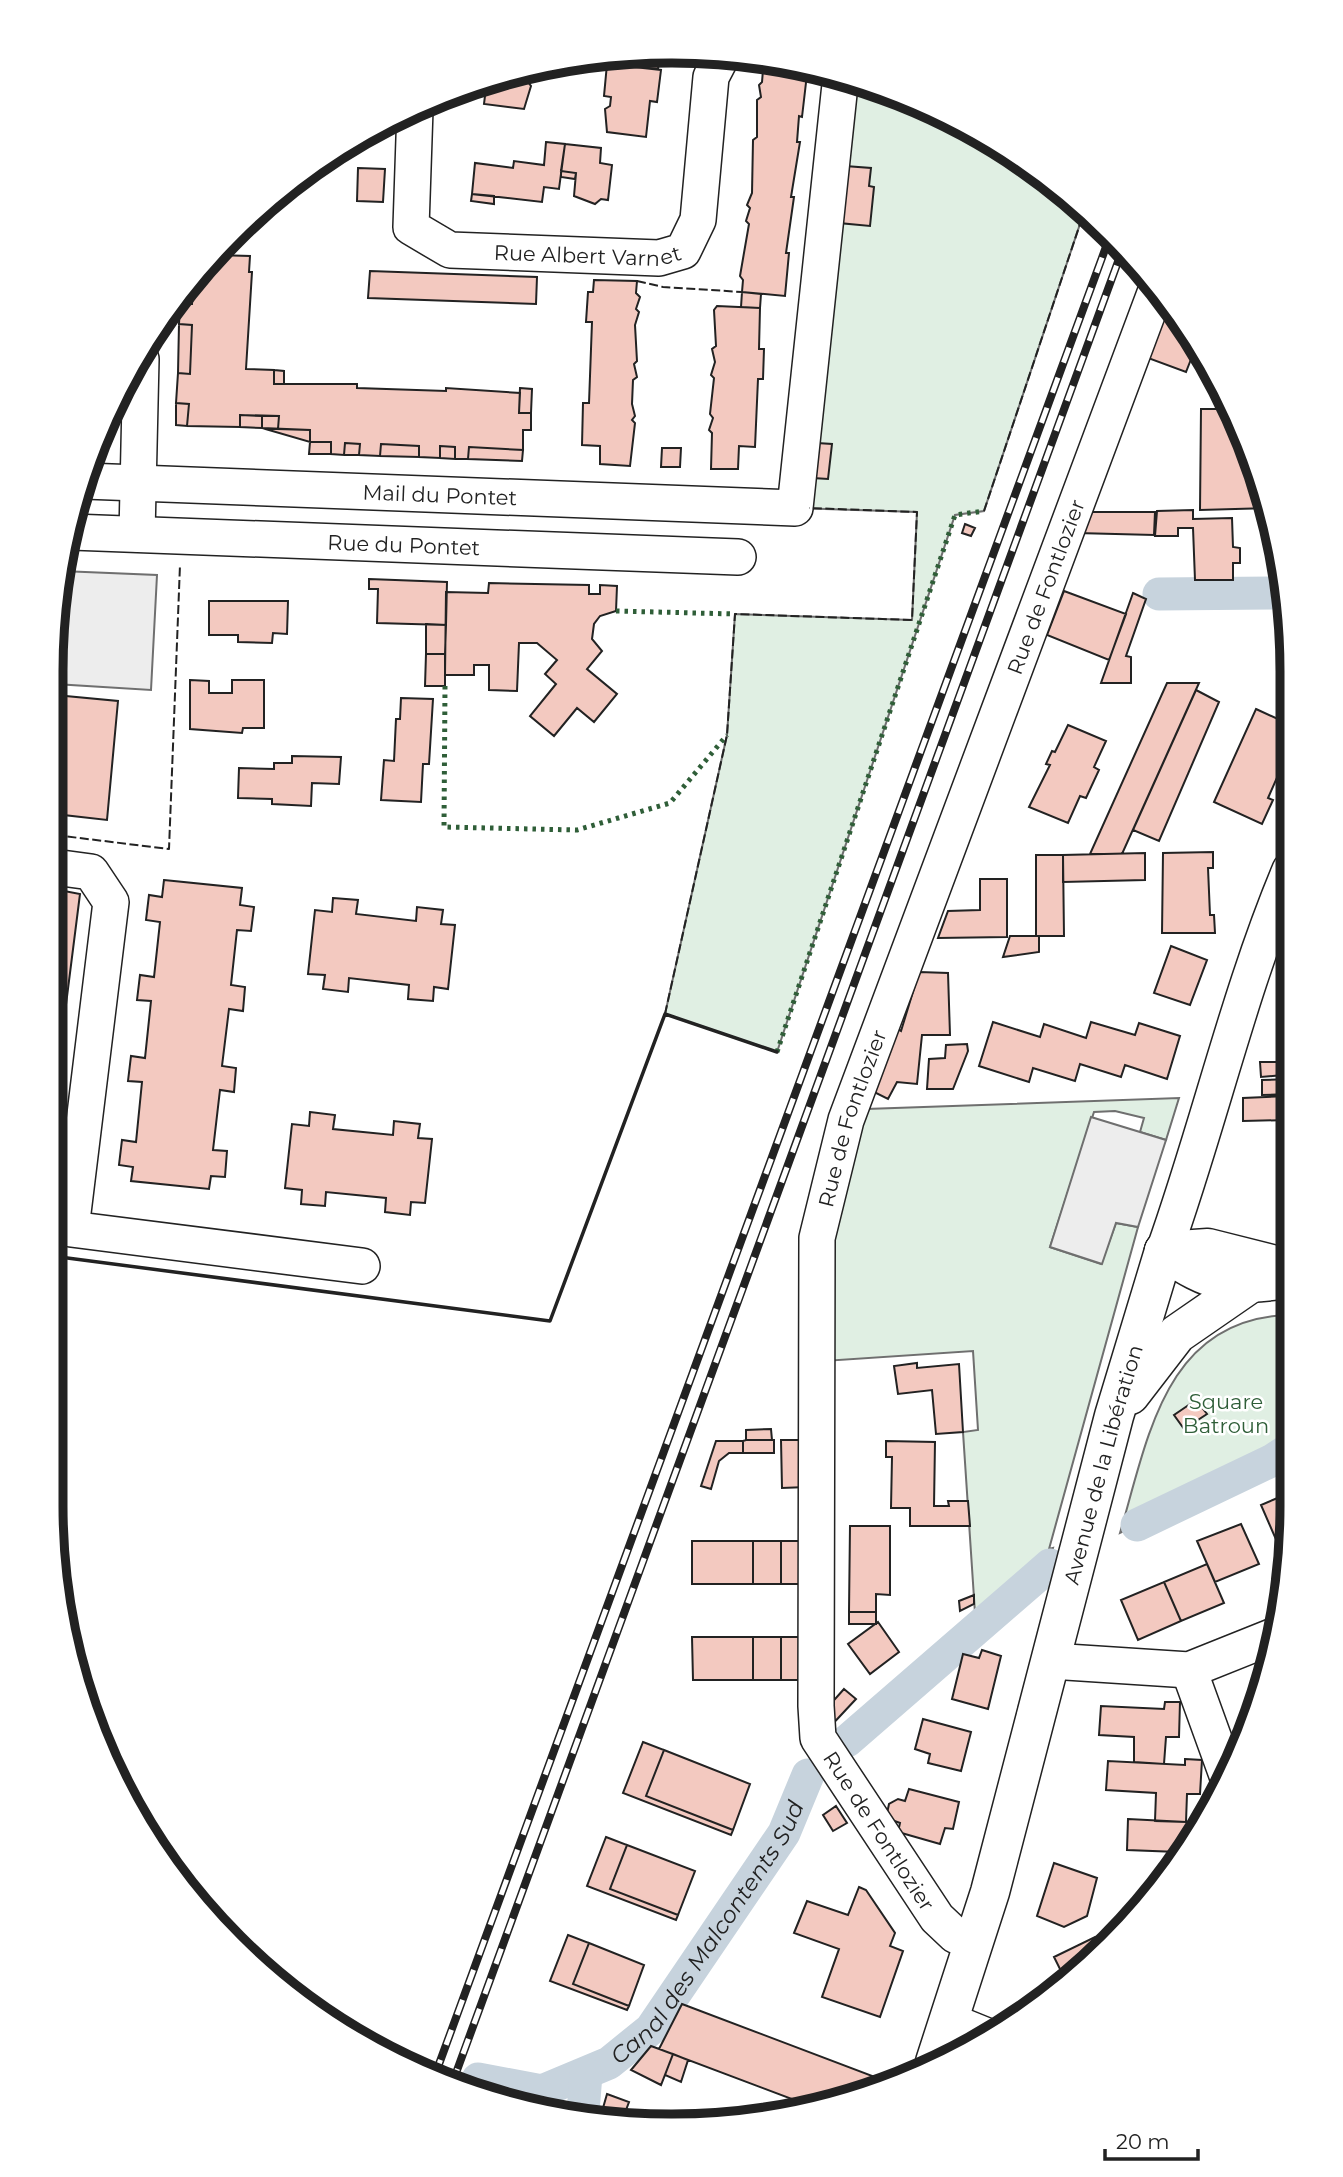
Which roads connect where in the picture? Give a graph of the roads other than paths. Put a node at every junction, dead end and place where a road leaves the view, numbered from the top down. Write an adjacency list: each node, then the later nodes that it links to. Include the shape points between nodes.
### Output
1 (717, 65): 3 (street, Rue Albert Varnet, via 711,77 698,220 683,251 659,258 450,250 411,227)
2 (840, 87): 7 (street, Mail du Pontet, via 795,508)
3 (415, 120)
4 (1153, 299): 26 (street, Rue de Fontlozier, via 846,1120 817,1238 818,1738 937,1918 955,1936)
5 (141, 375): 7 (street)
6 (93, 481): 7 (street, Mail du Pontet)
7 (138, 483): 9 (street)
8 (80, 532): 9 (street, Rue du Pontet)
9 (137, 534): 10 (street, Rue du Pontet)
10 (738, 557)
11 (63, 868): 14 (street, via 91,872 111,902)
12 (1280, 921): 13 (street, Avenue de la Libération)
13 (1276, 942): 16 (street, Avenue de la Libération)
14 (63, 1220)
15 (63, 1227): 17 (street)
16 (1164, 1251): 18 (main road, via 1208,1248); 20 (main road, via 1199,1275); 21 (main road, Avenue de la Libération)
17 (362, 1266)
18 (1280, 1266)
19 (1280, 1280): 20 (main road)
20 (1248, 1285): 21 (main road, via 1177,1334)
21 (1114, 1416): 23 (main road, Avenue de la Libération)
22 (1264, 1640): 24 (street)
23 (1051, 1661): 24 (street); 26 (main road, Avenue de la Libération)
24 (1189, 1670): 25 (street)
25 (1223, 1763)
26 (974, 1943): 27 (main road, Avenue de la Libération)
27 (950, 2021): 28 (street); 29 (main road, Avenue de la Libération)
28 (976, 2032)
29 (939, 2052)

